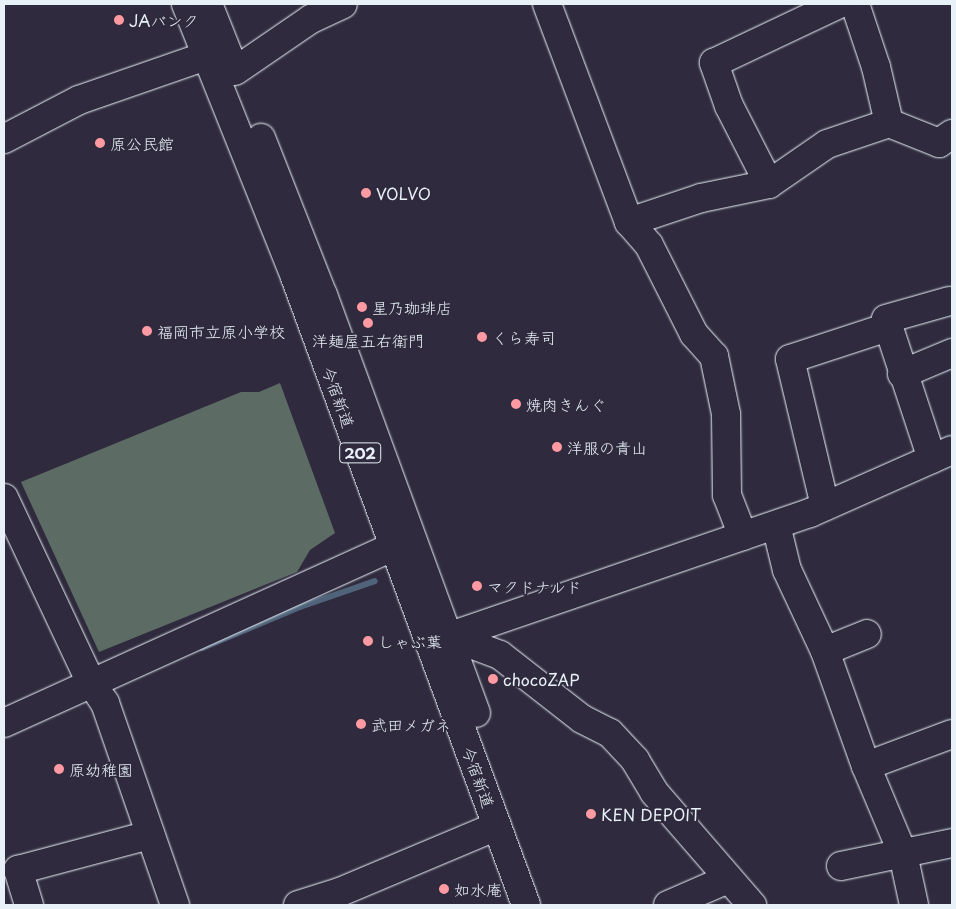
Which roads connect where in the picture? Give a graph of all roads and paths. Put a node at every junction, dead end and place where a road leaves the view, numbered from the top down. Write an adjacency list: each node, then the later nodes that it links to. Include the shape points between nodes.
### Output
1 (186, 4): 7 (main road, 今宿新道 / 202)
2 (208, 4): 8 (main road, 今宿新道 / 202)
3 (344, 4): 8 (main road, via 311,19)
4 (547, 4): 13 (main road)
5 (839, 4): 12 (main road, via 714,63 729,106)
6 (855, 4): 9 (main road, via 876,67)
7 (209, 55): 11 (main road, via 79,100); 23 (main road, 今宿新道 / 202)
8 (235, 71): 25 (main road, 今宿新道 / 202, via 323,295)
9 (888, 123): 10 (main road, via 939,143); 12 (main road, via 827,144)
10 (952, 134)
11 (4, 139)
12 (768, 184): 13 (main road, via 701,198)
13 (629, 222): 22 (main road, via 649,245 694,334 714,356 726,414 727,495)
14 (949, 301): 15 (main road, via 886,319)
15 (888, 327): 17 (main road); 20 (main road, via 790,359)
16 (952, 353): 17 (main road)
17 (902, 374): 18 (main road)
18 (942, 455): 20 (main road)
19 (4, 498): 27 (main road)
20 (825, 506): 21 (main road)
21 (776, 524): 22 (main road); 26 (main road, via 787,570)
22 (743, 536): 25 (main road)
23 (394, 546): 25 (main road, 今宿新道 / 202); 27 (main road)
24 (867, 634): 26 (main road)
25 (440, 640): 31 (main road, 今宿新道 / 202); 36 (main road, via 500,655 582,719 610,733 635,760 654,792); 41 (main road, 今宿新道 / 202)
26 (825, 651): 30 (main road)
27 (90, 681): 28 (main road); 32 (main road, via 106,703)
28 (4, 723)
29 (952, 734): 30 (main road)
30 (866, 766): 34 (main road)
31 (497, 826): 39 (main road, via 340,892); 40 (main road, 今宿新道 / 202)
32 (150, 834): 37 (main road, via 18,870); 38 (main road)
33 (952, 843): 34 (main road)
34 (903, 854): 35 (main road); 44 (main road)
35 (841, 866)
36 (728, 879): 42 (main road); 43 (main road)
37 (29, 905)
38 (175, 905)
39 (298, 905)
40 (526, 905)
41 (545, 905)
42 (668, 905)
43 (752, 905)
44 (914, 905)

